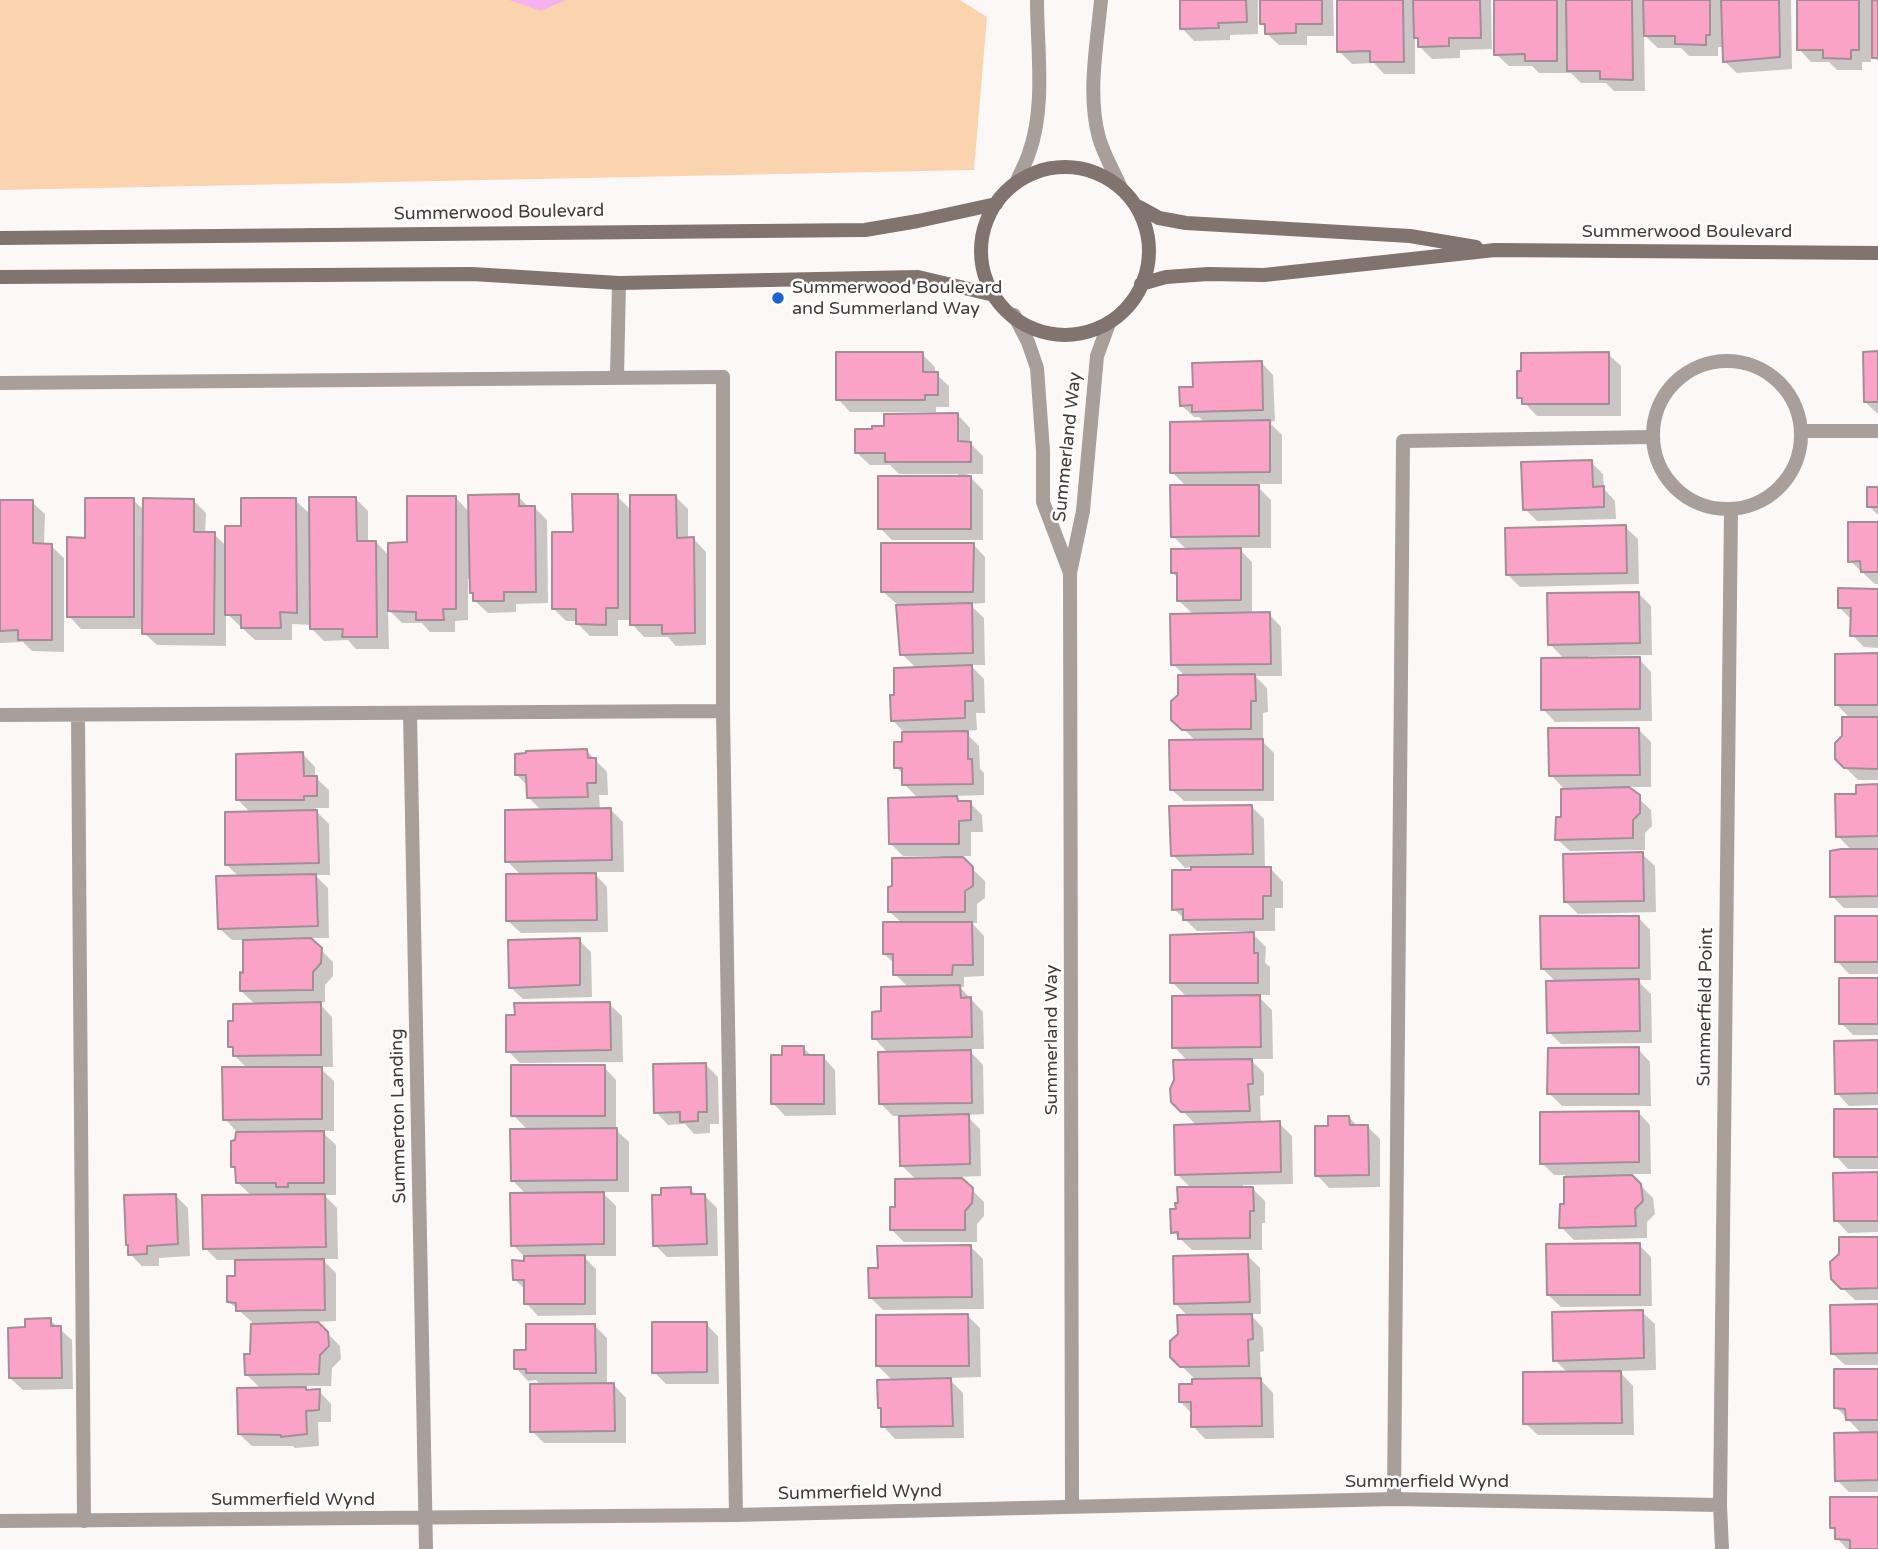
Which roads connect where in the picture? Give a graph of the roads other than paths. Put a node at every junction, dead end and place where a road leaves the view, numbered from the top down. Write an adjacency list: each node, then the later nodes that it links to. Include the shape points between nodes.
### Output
1 (1037, 0): 3 (street, via 1039,97 1030,152)
2 (1101, 0): 4 (street, via 1096,116 1099,139)
3 (1016, 183): 4 (street, via 1055,166 1075,166); 5 (street)
4 (1121, 188): 6 (street)
5 (996, 204): 7 (street, Summerwood Boulevard, via 864,230); 13 (street, via 986,221 979,253 980,267)
6 (1139, 208): 8 (street, Summerwood Boulevard, via 1186,223 1410,236); 12 (street, via 1151,244 1148,271)
7 (0, 238)
8 (1495, 250): 9 (street, Summerwood Boulevard); 12 (street, Summerwood Boulevard, via 1264,275 1166,277)
9 (1878, 253)
10 (0, 277): 11 (street, via 472,274)
11 (619, 283): 13 (street, via 918,277); 16 (street)
12 (1141, 284): 15 (street, via 1130,307)
13 (994, 295): 14 (street)
14 (1014, 315): 15 (street, via 1046,335 1082,335); 22 (street, Summerland Way, via 1037,368 1043,502)
15 (1108, 326): 22 (street, Summerland Way, via 1097,356 1083,511)
16 (617, 377): 17 (street); 23 (street, via 723,377)
17 (0, 383)
18 (1802, 431): 19 (street); 20 (street, via 1786,389 1769,373 1747,363 1724,360 1701,365 1665,393 1655,415); 21 (street, via 1800,455 1790,476 1754,505)
19 (1878, 431)
20 (1653, 437): 21 (street, via 1657,460 1677,489 1708,507); 27 (street, via 1403,441)
21 (1731, 509): 28 (street, Summerfield Point)
22 (1070, 573): 29 (street, Summerland Way)
23 (723, 711): 24 (street); 30 (street)
24 (410, 713): 26 (street); 31 (street, Summerton Landing)
25 (0, 715): 26 (street)
26 (78, 715): 33 (street)
27 (1394, 1499): 28 (street, Summerfield Wynd); 29 (street, Summerfield Wynd)
28 (1720, 1504): 35 (street, Summerfield Point)
29 (1072, 1507): 30 (street, Summerfield Wynd)
30 (736, 1516): 31 (street, Summerfield Wynd)
31 (425, 1518): 33 (street, Summerfield Wynd); 34 (street, Summerton Landing)
32 (0, 1521): 33 (street, Summerfield Wynd)
33 (84, 1521)
34 (426, 1549)
35 (1722, 1549)

